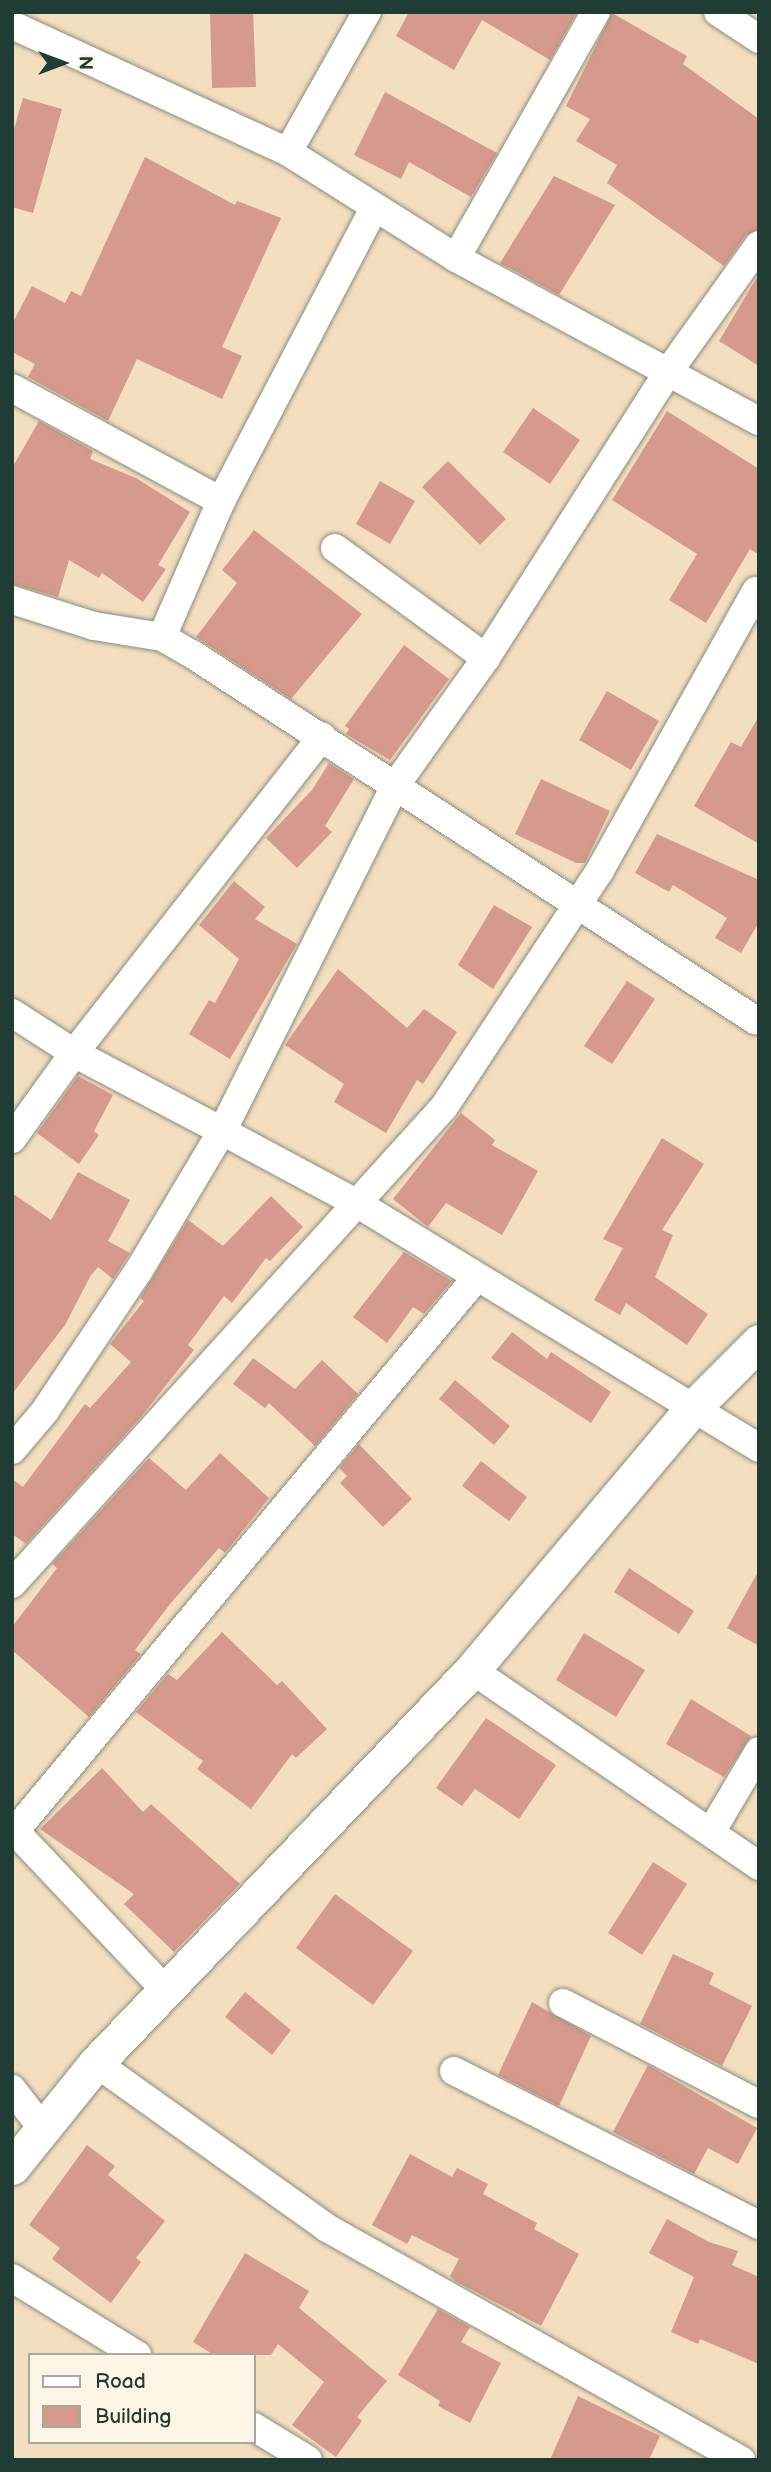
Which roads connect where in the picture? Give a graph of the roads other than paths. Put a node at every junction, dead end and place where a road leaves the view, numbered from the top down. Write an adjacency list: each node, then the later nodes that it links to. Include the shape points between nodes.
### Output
1 (367, 12): 6 (street)
2 (596, 12): 9 (street)
3 (718, 12): 5 (street)
4 (15, 35): 6 (street)
5 (759, 39)
6 (288, 152): 7 (street)
7 (374, 208): 9 (street); 13 (street)
8 (759, 245): 10 (street)
9 (456, 258): 10 (street)
10 (668, 372): 12 (street); 18 (street)
11 (12, 388): 13 (street)
12 (759, 421)
13 (221, 501): 17 (street)
14 (335, 548): 18 (street)
15 (756, 591): 21 (street, via 599,873)
16 (12, 600): 17 (street, via 94,626)
17 (162, 637): 19 (street)
18 (486, 658): 20 (street)
19 (322, 737): 20 (street); 24 (street)
20 (395, 786): 21 (street); 25 (street)
21 (576, 904): 23 (street); 27 (street, via 444,1107)
22 (12, 1013): 24 (street)
23 (758, 1019)
24 (74, 1053): 25 (street); 26 (street)
25 (222, 1131): 27 (street); 32 (street, via 139,1270 45,1411)
26 (12, 1139)
27 (358, 1204): 28 (street); 33 (street)
28 (477, 1277): 30 (street); 36 (street)
29 (759, 1342): 30 (street)
30 (693, 1408): 31 (street); 34 (street)
31 (759, 1448)
32 (12, 1450)
33 (12, 1584)
34 (472, 1670): 37 (street); 39 (street)
35 (759, 1751): 37 (street)
36 (14, 1830): 39 (street)
37 (711, 1832): 38 (street)
38 (759, 1866)
39 (167, 1992): 41 (street)
40 (563, 2003): 44 (street)
41 (96, 2063): 45 (street); 52 (street, via 327,2228)
42 (454, 2070): 47 (street)
43 (12, 2089): 45 (street)
44 (759, 2104)
45 (42, 2128): 46 (street)
46 (12, 2167)
47 (759, 2225)
48 (12, 2278): 49 (street)
49 (134, 2353)
50 (256, 2428): 51 (street)
51 (305, 2459)
52 (741, 2460)

